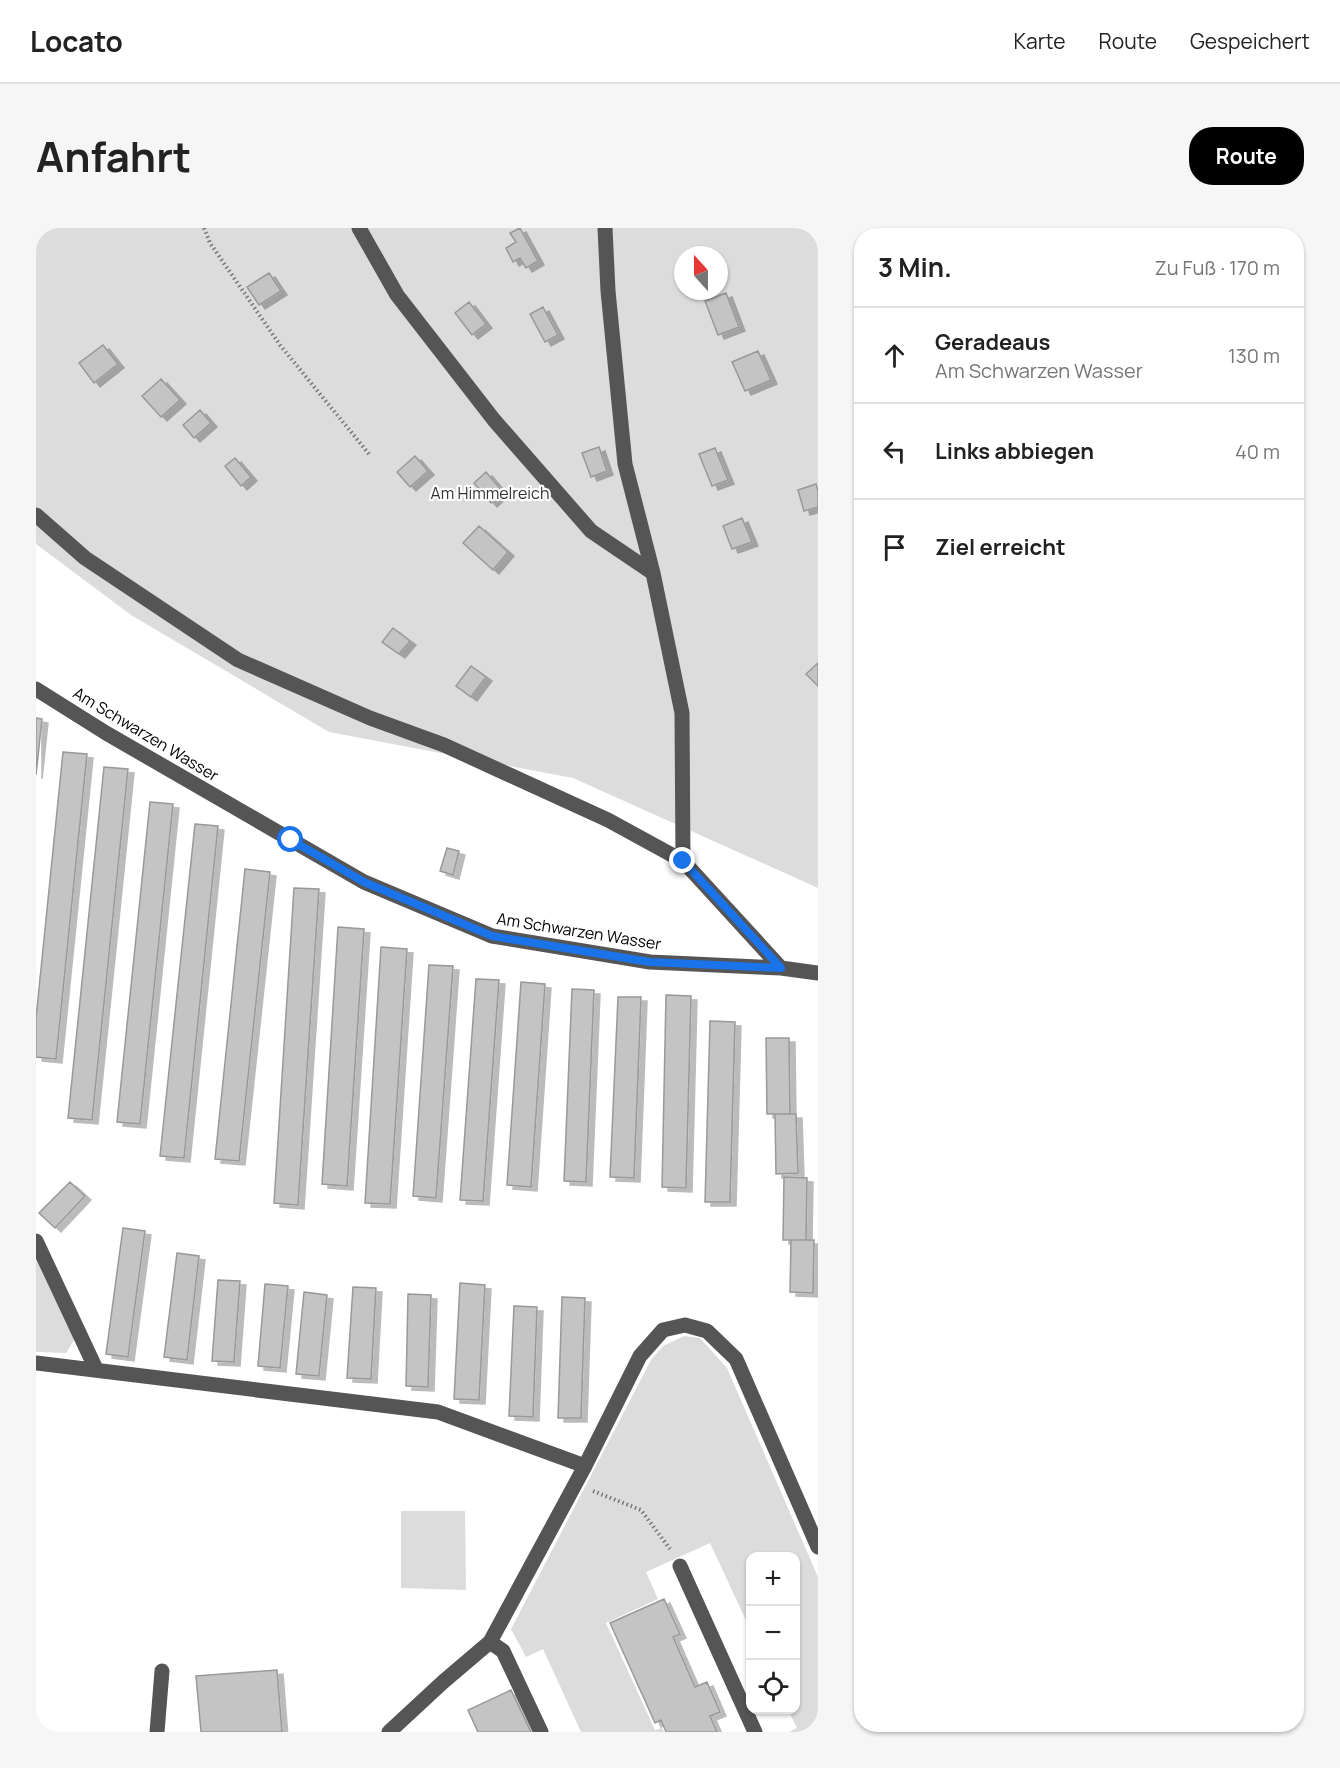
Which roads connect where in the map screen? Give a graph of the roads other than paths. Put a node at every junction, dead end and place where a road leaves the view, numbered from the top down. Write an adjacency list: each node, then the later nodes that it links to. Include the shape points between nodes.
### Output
1 (359, 228): 4 (lane, via 397,295 494,420 591,531)
2 (605, 228): 4 (lane, via 625,464)
3 (36, 515): 6 (lane, via 85,558 238,660 608,820)
4 (653, 573): 6 (lane, via 682,713)
5 (36, 689): 7 (lane, Am Schwarzen Wasser, via 364,882 492,936 650,962)
6 (683, 861): 7 (lane)
7 (781, 968): 8 (lane, Am Schwarzen Wasser)
8 (818, 973)
9 (36, 1241): 11 (lane)
10 (36, 1363): 11 (lane)
11 (96, 1369): 12 (lane, via 438,1412)
12 (585, 1466): 13 (lane, via 640,1356 663,1330 685,1325 707,1330 736,1359); 15 (lane)
13 (818, 1547)
14 (680, 1566): 20 (lane)
15 (490, 1642): 18 (lane); 19 (lane, via 503,1651)
16 (162, 1671): 17 (lane)
17 (157, 1732)
18 (389, 1732)
19 (541, 1732)
20 (755, 1732)

